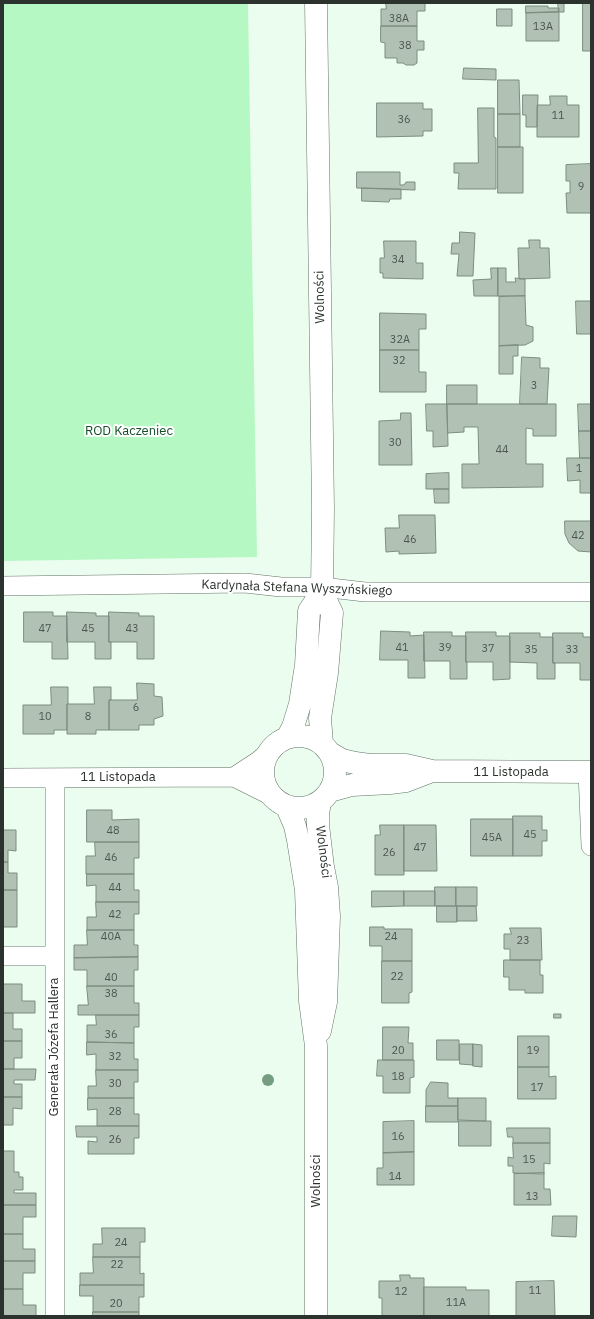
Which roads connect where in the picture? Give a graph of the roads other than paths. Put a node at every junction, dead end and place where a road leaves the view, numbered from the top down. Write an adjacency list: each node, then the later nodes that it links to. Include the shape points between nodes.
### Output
1 (316, 3): 3 (street, Wolności)
2 (3, 586): 3 (street, Kardynała Stefana Wyszyńskiego, via 245,583)
3 (322, 589): 4 (street, Kardynała Stefana Wyszyńskiego, via 364,592); 5 (street, via 310,611 300,704); 6 (street, Wolności, via 332,613 320,718)
4 (591, 592)
5 (287, 738): 6 (street, via 305,736 317,740); 7 (street)
6 (326, 749): 8 (street, 11 Listopada, via 342,760 355,763 406,765); 13 (street, via 335,765 335,779)
7 (268, 753): 10 (street); 14 (street, via 262,770 263,779 266,787)
8 (432, 771): 9 (street, 11 Listopada); 13 (street, 11 Listopada, via 406,781 352,785)
9 (590, 772): 15 (street)
10 (234, 777): 12 (street, 11 Listopada); 14 (street, 11 Listopada)
11 (3, 778): 12 (street, 11 Listopada)
12 (55, 778): 17 (street, Generała Józefa Hallera)
13 (325, 796): 14 (street, via 308,808 301,809); 18 (street, Wolności, via 318,814 329,916 326,1002)
14 (279, 801): 18 (street, Wolności, via 297,833 306,890 310,1001)
15 (591, 846)
16 (3, 956): 17 (street)
17 (54, 956): 19 (street, Generała Józefa Hallera)
18 (316, 1046): 20 (street, Wolności)
19 (55, 1316)
20 (316, 1316)

